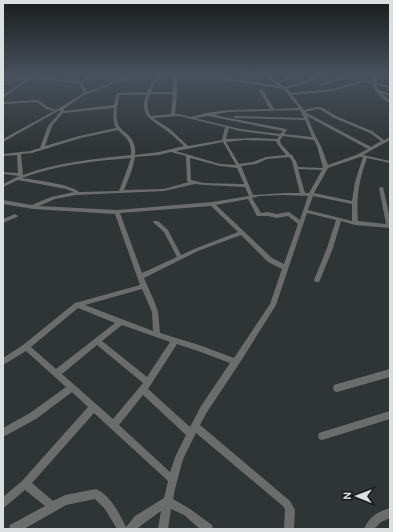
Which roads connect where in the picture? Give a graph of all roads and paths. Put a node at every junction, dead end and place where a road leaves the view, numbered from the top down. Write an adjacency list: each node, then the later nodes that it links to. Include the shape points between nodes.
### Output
1 (76, 100): 10 (street)
2 (116, 100): 8 (street)
3 (147, 100): 15 (street, via 146,108)
4 (174, 100): 13 (street)
5 (267, 100): 9 (street)
6 (295, 100): 12 (street)
7 (3, 103): 11 (street, via 38,101 47,108)
8 (115, 106): 10 (street); 20 (street)
9 (272, 109): 12 (street); 14 (street)
10 (62, 110): 11 (street); 28 (street, via 50,126)
11 (57, 111): 24 (street)
12 (302, 111): 18 (street); 26 (street, via 320,108); 29 (street)
13 (173, 114): 15 (street); 16 (street)
14 (206, 114): 16 (street); 17 (street)
15 (149, 117): 27 (street)
16 (192, 117): 19 (street)
17 (227, 118): 18 (street, via 246,116); 21 (street, via 285,130)
18 (305, 119): 23 (street)
19 (227, 127): 21 (street); 25 (street)
20 (118, 129): 28 (street); 35 (street, via 130,138)
21 (279, 138): 23 (street); 25 (street); 36 (street, via 279,144)
22 (390, 138): 26 (street)
23 (315, 139): 42 (street)
24 (3, 140)
25 (224, 141): 27 (street); 40 (street)
26 (383, 141): 29 (street)
27 (187, 147): 31 (street)
28 (42, 148): 32 (street)
29 (370, 148): 37 (street)
30 (3, 150): 33 (street)
31 (171, 151): 34 (street); 35 (street)
32 (19, 153): 33 (street); 44 (street)
33 (3, 155)
34 (188, 155): 40 (street, via 220,165); 45 (street, via 188,178)
35 (133, 156): 44 (street, via 63,165); 49 (street)
36 (291, 156): 40 (street, via 266,158); 41 (street)
37 (358, 156): 38 (street); 42 (street)
38 (365, 157): 39 (street); 54 (street, via 355,187)
39 (390, 162)
40 (238, 166): 47 (street)
41 (296, 168): 42 (street); 51 (street)
42 (325, 168): 51 (street)
43 (3, 173): 44 (street)
44 (20, 177): 46 (street); 50 (street, via 74,190)
45 (193, 183): 47 (street); 49 (street, via 164,190)
46 (3, 186)
47 (247, 186): 52 (street)
48 (381, 188): 65 (street)
49 (121, 192): 50 (street)
50 (78, 194): 56 (street, via 48,199)
51 (309, 194): 52 (street); 54 (street); 57 (street)
52 (251, 197): 55 (street); 63 (street, via 259,215 289,214)
53 (3, 202): 56 (street)
54 (354, 203): 64 (street)
55 (212, 204): 58 (street); 66 (street)
56 (33, 207): 58 (street)
57 (306, 211): 60 (street); 63 (street)
58 (117, 212): 69 (street)
59 (15, 216): 61 (street)
60 (339, 220): 64 (street); 70 (street)
61 (3, 221)
62 (156, 222): 67 (street, via 166,231)
63 (301, 223): 68 (street)
64 (356, 223): 65 (street)
65 (389, 226)
66 (242, 233): 67 (street); 68 (street, via 270,260)
67 (180, 258): 69 (street)
68 (286, 268): 79 (street, via 273,305)
69 (140, 277): 71 (street)
70 (317, 280)
71 (144, 286): 72 (street); 74 (street, via 155,312)
72 (77, 305): 73 (street); 77 (street)
73 (120, 323): 74 (street); 75 (street)
74 (157, 336): 76 (street)
75 (97, 341): 81 (street); 82 (street)
76 (175, 341): 79 (street); 82 (street)
77 (26, 347): 78 (street); 81 (street)
78 (3, 362)
79 (236, 362): 88 (street)
80 (390, 373): 84 (street)
81 (56, 374): 83 (street)
82 (145, 386): 87 (street); 88 (street)
83 (72, 388): 85 (street); 89 (street, via 33,416)
84 (337, 388)
85 (94, 407): 87 (street); 92 (street)
86 (390, 414): 90 (street)
87 (113, 425): 91 (street)
88 (193, 430): 91 (street); 102 (street, via 287,504 290,510)
89 (3, 433)
90 (322, 436)
91 (172, 479): 93 (street)
92 (25, 484): 94 (street); 95 (street)
93 (167, 501): 99 (street); 100 (street); 101 (street, via 187,512)
94 (3, 502)
95 (53, 507): 97 (street); 98 (street, via 66,500 96,494 110,506)
96 (390, 513): 103 (street, via 381,515 372,522)
97 (14, 529)
98 (122, 529)
99 (130, 529)
100 (163, 529)
101 (208, 529)
102 (289, 529)
103 (369, 529)

